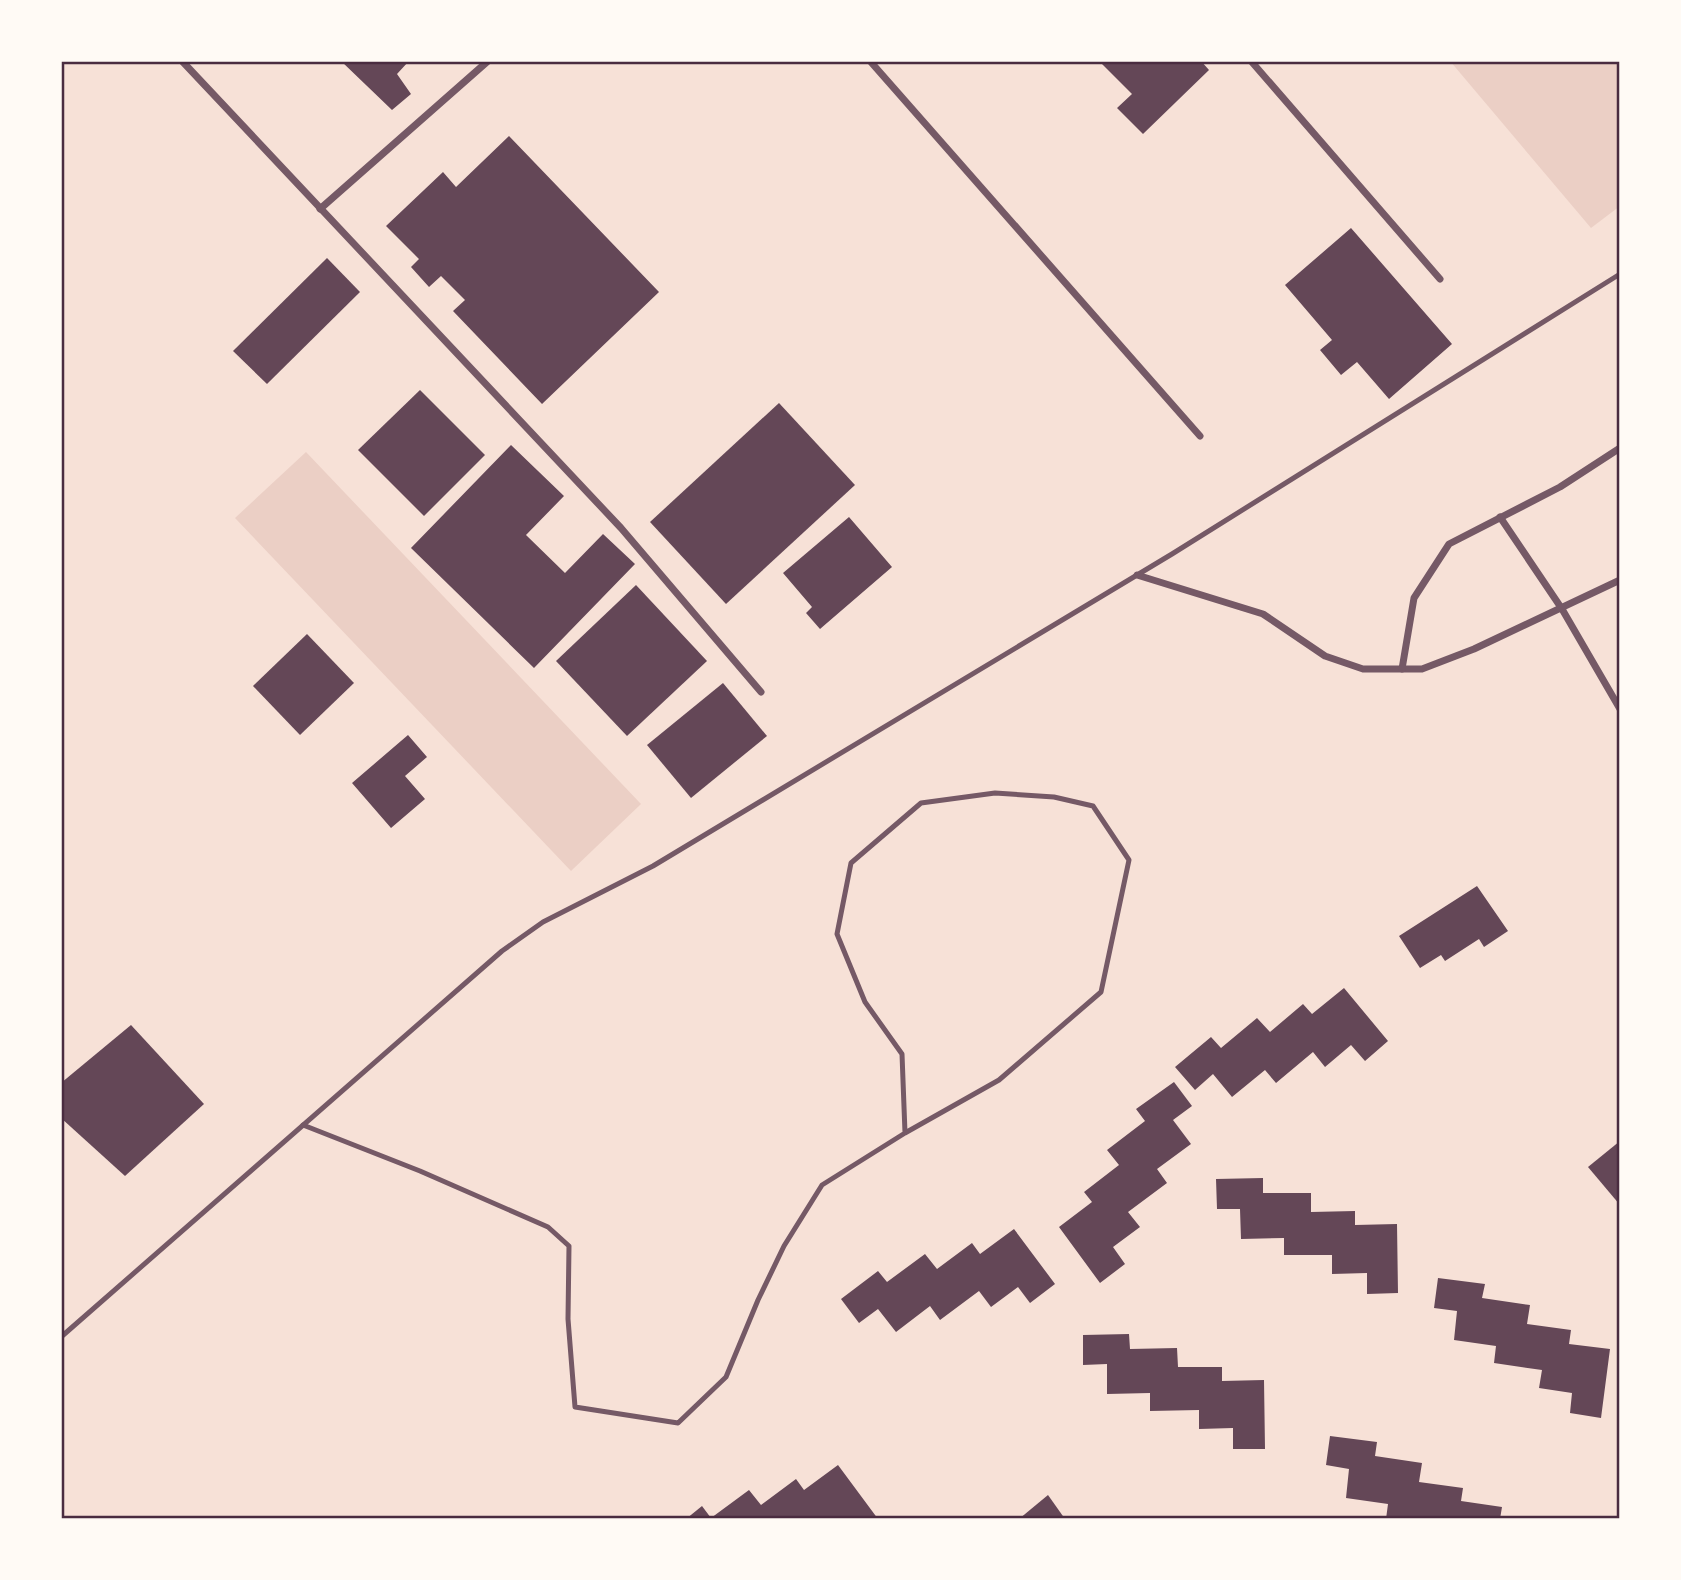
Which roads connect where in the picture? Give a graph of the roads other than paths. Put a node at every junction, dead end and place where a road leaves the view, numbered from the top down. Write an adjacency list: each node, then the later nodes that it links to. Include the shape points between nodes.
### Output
1 (182, 61): 5 (street)
2 (488, 61): 5 (street)
3 (870, 61): 8 (street)
4 (1251, 61): 7 (street)
5 (320, 209): 15 (street, via 621,528)
6 (1620, 274): 11 (lane)
7 (1440, 279)
8 (1200, 436)
9 (1620, 448): 10 (street)
10 (1500, 517): 13 (street); 14 (street, via 1449,544 1414,598)
11 (1137, 575): 14 (street, via 1263,614 1325,656 1363,669); 17 (lane, via 653,866 543,922 502,951)
12 (1620, 580): 13 (street)
13 (1562, 609): 14 (street, via 1422,669); 16 (street)
14 (1402, 669)
15 (761, 692)
16 (1620, 709)
17 (303, 1125): 18 (lane, via 548,1227 569,1246 568,1318 575,1407 678,1423 726,1377 784,1246 822,1185); 19 (lane)
18 (905, 1133): 18 (lane, via 999,1080 1101,992 1129,860 1093,806 1054,797 995,793 921,803 851,863 837,934 865,1002 902,1054)
19 (61, 1337)

